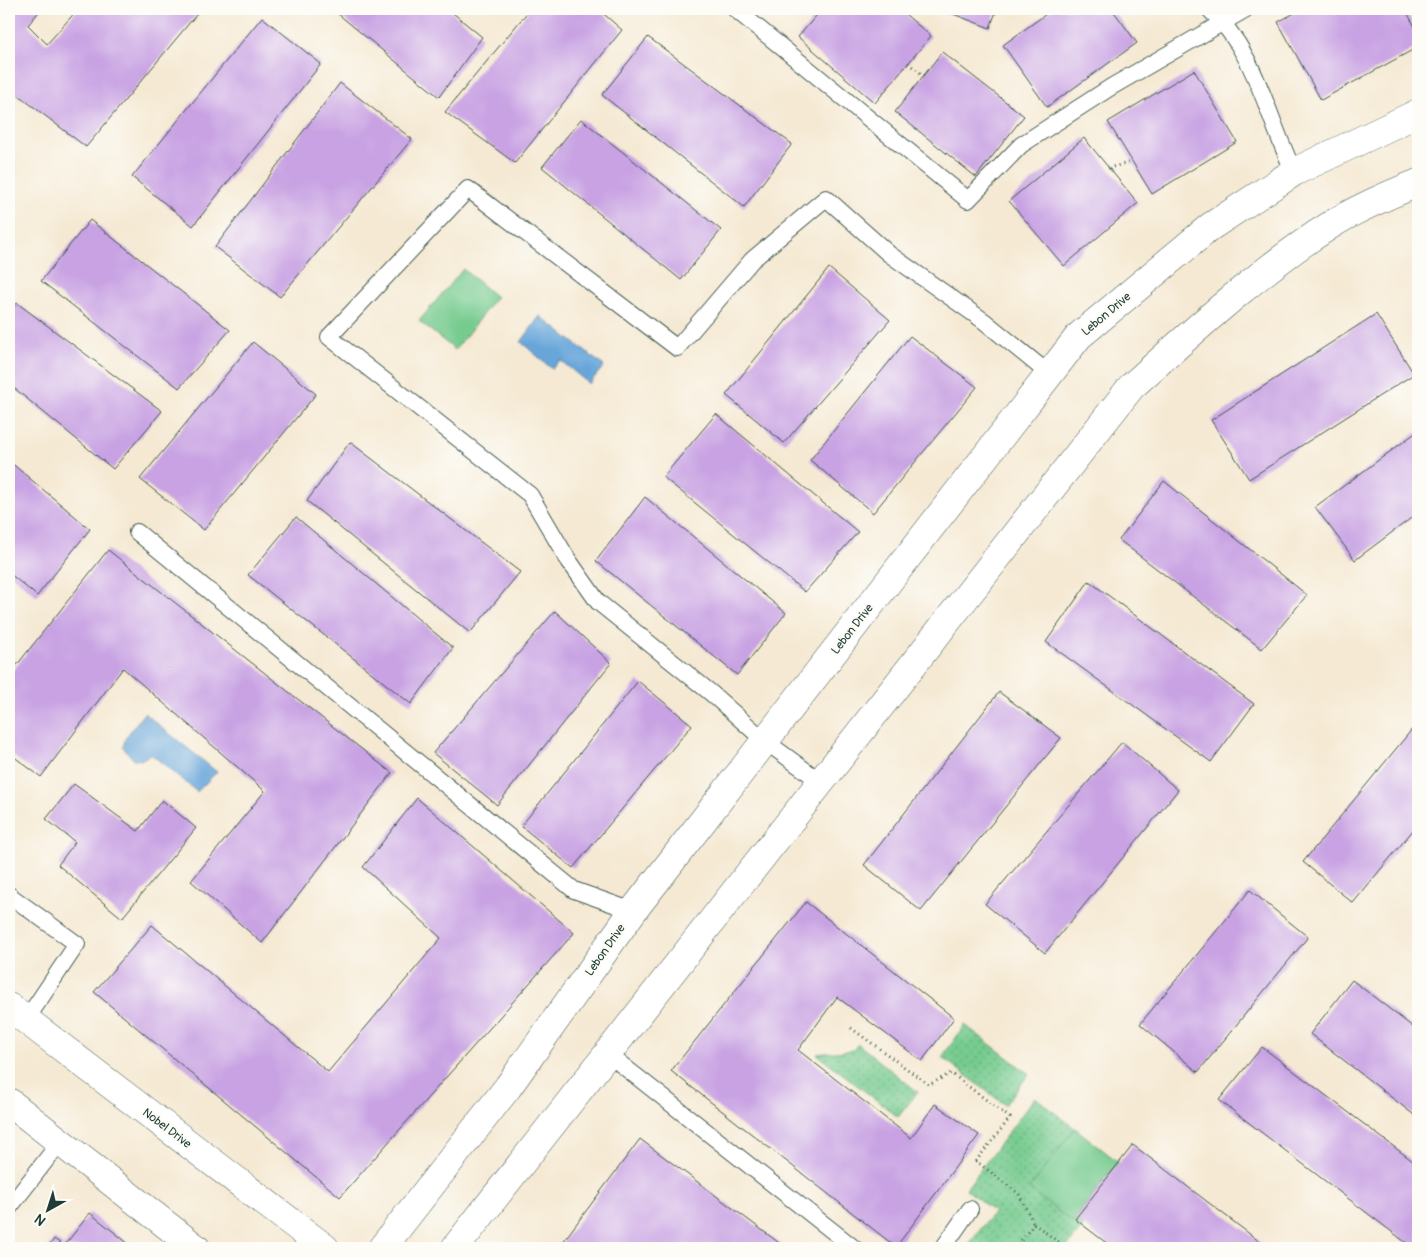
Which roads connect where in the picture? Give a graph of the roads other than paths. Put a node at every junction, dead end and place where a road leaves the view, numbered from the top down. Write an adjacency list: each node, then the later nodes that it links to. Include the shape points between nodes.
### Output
1 (735, 9): 4 (lane, via 968,200 1021,145 1111,87)
2 (1209, 9): 4 (lane)
3 (1246, 9): 4 (lane)
4 (1223, 22): 6 (lane, via 1250,63 1275,132)
5 (1418, 113): 6 (street, Lebon Drive)
6 (1294, 172): 8 (street, Lebon Drive, via 1188,245 1079,336)
7 (1418, 182): 11 (street, via 1330,225 1242,288 1131,387)
8 (1050, 374): 10 (street, Lebon Drive); 10 (lane, via 984,321 889,254 826,198 752,260 677,348 468,188 329,337 530,495 567,558 598,602)
9 (137, 532): 13 (lane, via 574,890)
10 (765, 741): 11 (lane); 13 (street, Lebon Drive)
11 (821, 782): 15 (street)
12 (9, 895): 14 (lane, via 77,944)
13 (633, 911): 22 (street, Lebon Drive, via 508,1087)
14 (17, 1014): 21 (street, Nobel Drive)
15 (608, 1054): 23 (street); 24 (lane)
16 (9, 1102): 17 (street)
17 (60, 1142): 18 (lane); 20 (street)
18 (9, 1208)
19 (970, 1209): 25 (lane)
20 (196, 1248)
21 (326, 1248)
22 (382, 1248)
23 (455, 1248)
24 (854, 1248)
25 (942, 1248)

